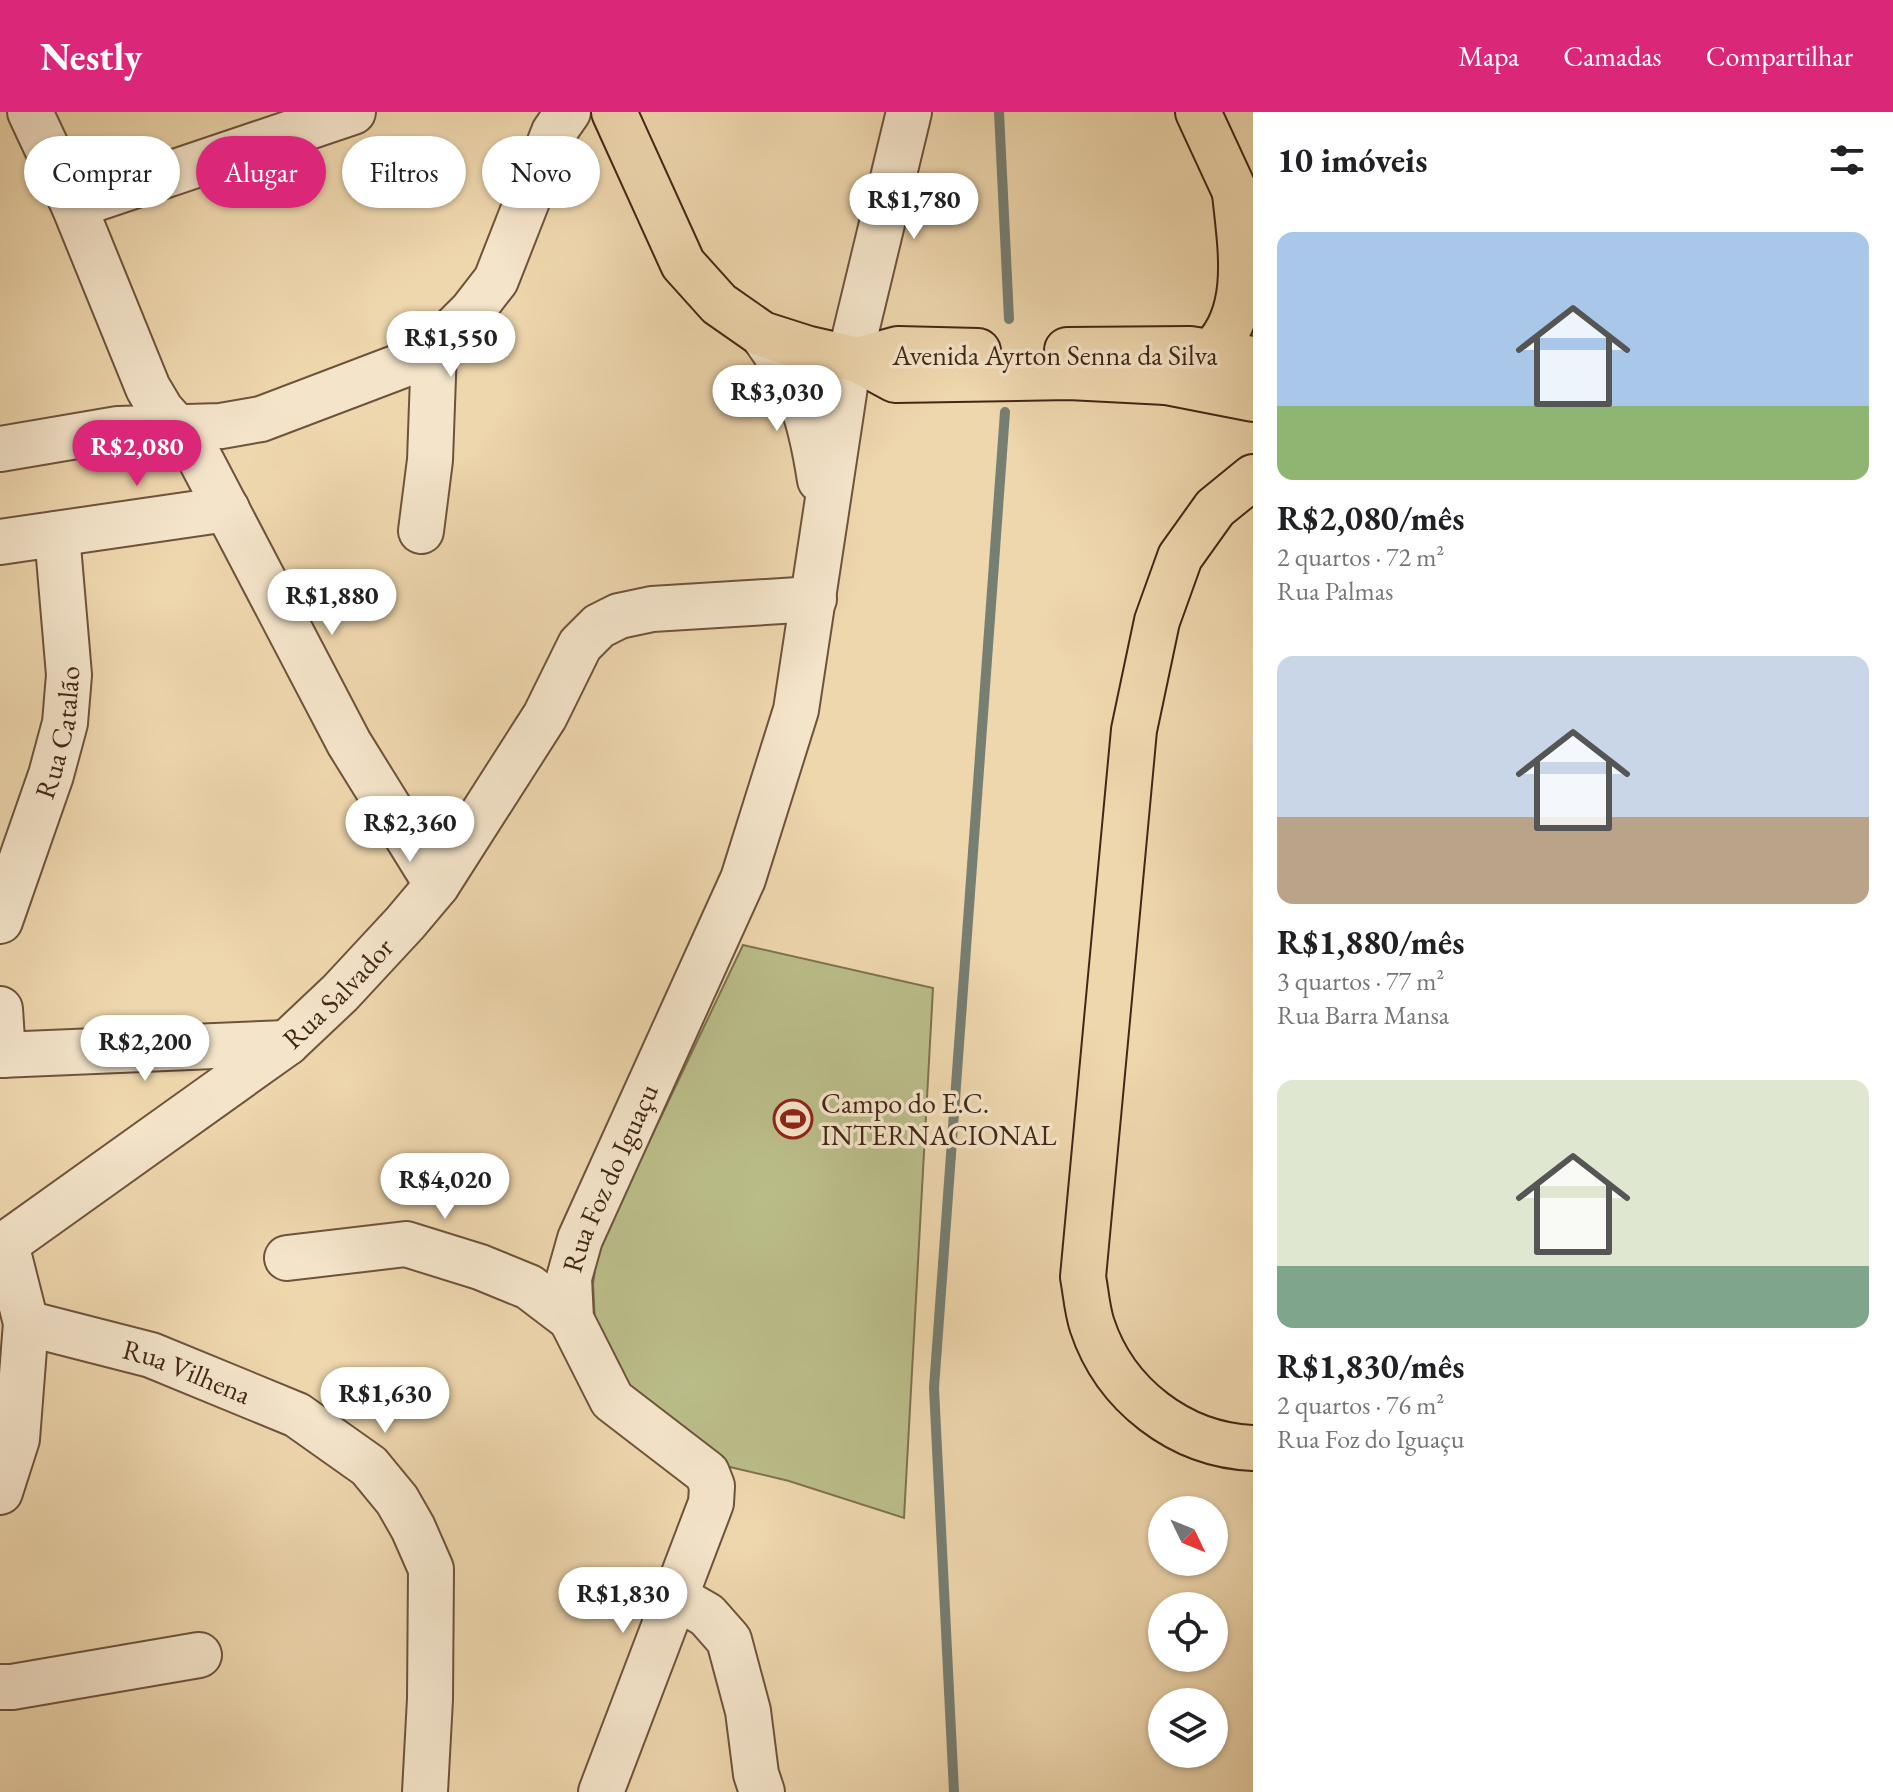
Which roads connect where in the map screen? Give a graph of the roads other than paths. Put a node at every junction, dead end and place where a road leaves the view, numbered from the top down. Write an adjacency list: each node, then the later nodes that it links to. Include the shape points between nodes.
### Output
1 (30, 112): 7 (street)
2 (353, 112): 8 (street)
3 (568, 112): 12 (street, via 554,132 496,280)
4 (614, 112): 11 (main road, Avenida Ayrton Senna da Silva, via 683,264 719,304)
5 (909, 112): 14 (street, Rua Foz do Iguaçu)
6 (1198, 112): 10 (main road)
7 (41, 136)
8 (180, 170)
9 (75, 208): 17 (street, via 148,388)
10 (1244, 212): 13 (main road, via 1238,303 1228,333)
11 (762, 334): 14 (main road, Avenida Ayrton Senna da Silva); 21 (street, Rua Foz do Iguaçu, via 798,390 811,428)
12 (434, 349): 17 (street, via 261,419); 22 (street)
13 (1232, 355): 14 (main road, Avenida Ayrton Senna da Silva, via 1167,349 898,349); 15 (main road)
14 (854, 360): 15 (main road, Avenida Ayrton Senna da Silva, via 895,380 1069,377); 21 (street, Rua Foz do Iguaçu)
15 (1166, 382): 16 (main road, Avenida Ayrton Senna da Silva)
16 (1253, 399)
17 (177, 427): 18 (street, via 118,429); 20 (street, via 194,447)
18 (0, 449)
19 (1253, 477): 35 (main road, via 1215,508 1180,557 1157,621 1134,730 1083,1277 1092,1325 1113,1369 1144,1406 1185,1433)
20 (227, 509): 23 (street); 26 (street, via 349,743)
21 (826, 518): 25 (street, Rua Foz do Iguaçu)
22 (421, 531)
23 (57, 534): 24 (street); 27 (street, Rua Catalão, via 69,675 65,723)
24 (0, 542)
25 (814, 599): 26 (street, Rua Salvador, via 652,609 599,626 580,645 545,716); 33 (street, Rua Foz do Iguaçu, via 796,710 743,879 580,1239 569,1278)
26 (437, 885): 29 (street, Rua Salvador, via 340,993)
27 (0, 921)
28 (0, 1009): 30 (street)
29 (287, 1043): 30 (street); 31 (street, Rua Salvador)
30 (1, 1055)
31 (3, 1246): 34 (street, Rua Salvador)
32 (287, 1258): 33 (street, via 406,1244 529,1287)
33 (571, 1319): 37 (street, Rua Foz do Iguaçu, via 612,1400 707,1473 712,1486 711,1503)
34 (26, 1323): 36 (street, Rua Salvador, via 17,1439); 40 (street, Rua Vilhena, via 151,1355 297,1415 369,1466 397,1500 431,1569)
35 (1253, 1448)
36 (0, 1492)
37 (674, 1596): 41 (street, Rua Foz do Iguaçu); 42 (street, via 707,1615 729,1640)
38 (199, 1655): 39 (street)
39 (0, 1687)
40 (425, 1792)
41 (601, 1792)
42 (762, 1792)

